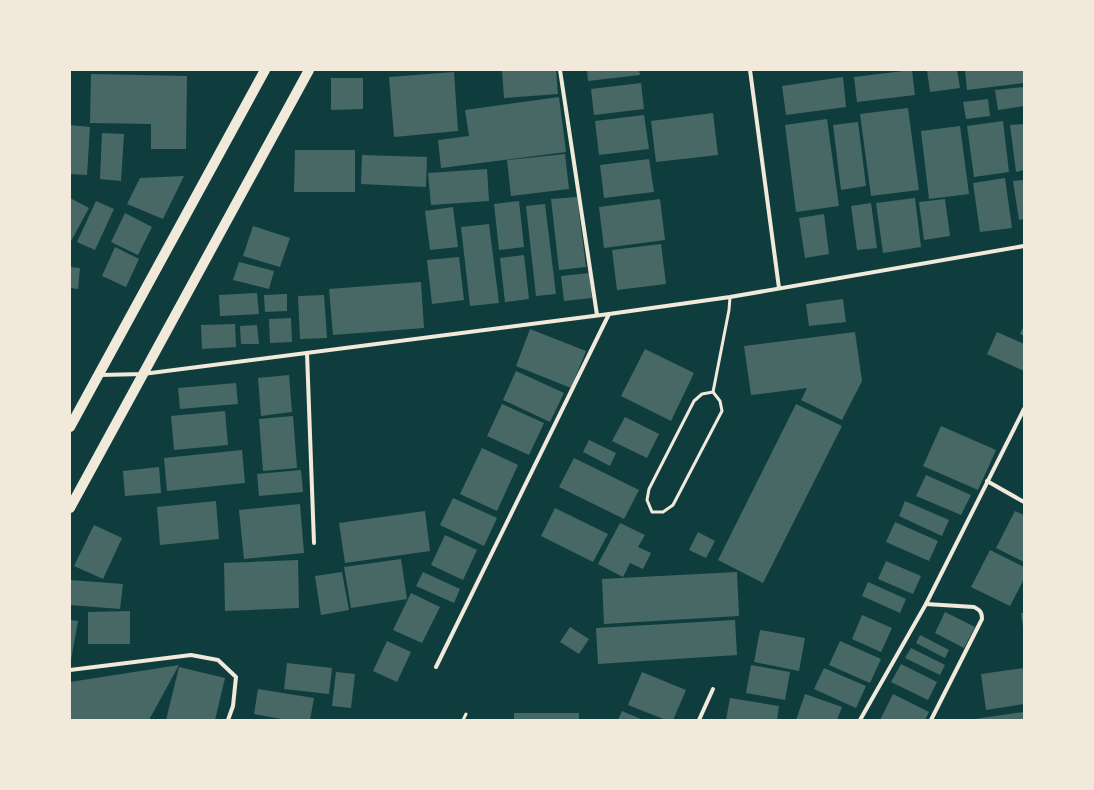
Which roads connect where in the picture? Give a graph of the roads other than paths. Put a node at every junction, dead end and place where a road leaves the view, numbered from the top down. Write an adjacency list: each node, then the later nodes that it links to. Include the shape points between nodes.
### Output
1 (265, 70): 12 (main road)
2 (309, 70): 11 (main road)
3 (560, 70): 9 (street)
4 (750, 70): 6 (street)
5 (1024, 246): 6 (street)
6 (779, 288): 7 (street)
7 (730, 297): 8 (street); 13 (lane)
8 (609, 314): 9 (street); 21 (street)
9 (598, 315): 10 (street)
10 (306, 353): 11 (street); 19 (street)
11 (143, 374): 12 (street); 18 (main road)
12 (98, 375): 15 (main road)
13 (713, 392): 13 (lane, via 720,401 722,411 673,505 663,512 652,512 647,500 652,482 694,401 702,394)
14 (1024, 409): 16 (street)
15 (70, 427)
16 (987, 482): 17 (street); 20 (street)
17 (1024, 502)
18 (70, 508)
19 (314, 543)
20 (926, 604): 28 (street); 29 (street, via 974,607 982,613 982,619)
21 (436, 667)
22 (70, 670): 25 (street, via 191,655 218,660 236,677 233,706)
23 (713, 689): 27 (street)
24 (466, 714): 26 (lane)
25 (228, 720)
26 (462, 720)
27 (699, 720)
28 (860, 720)
29 (931, 720)

